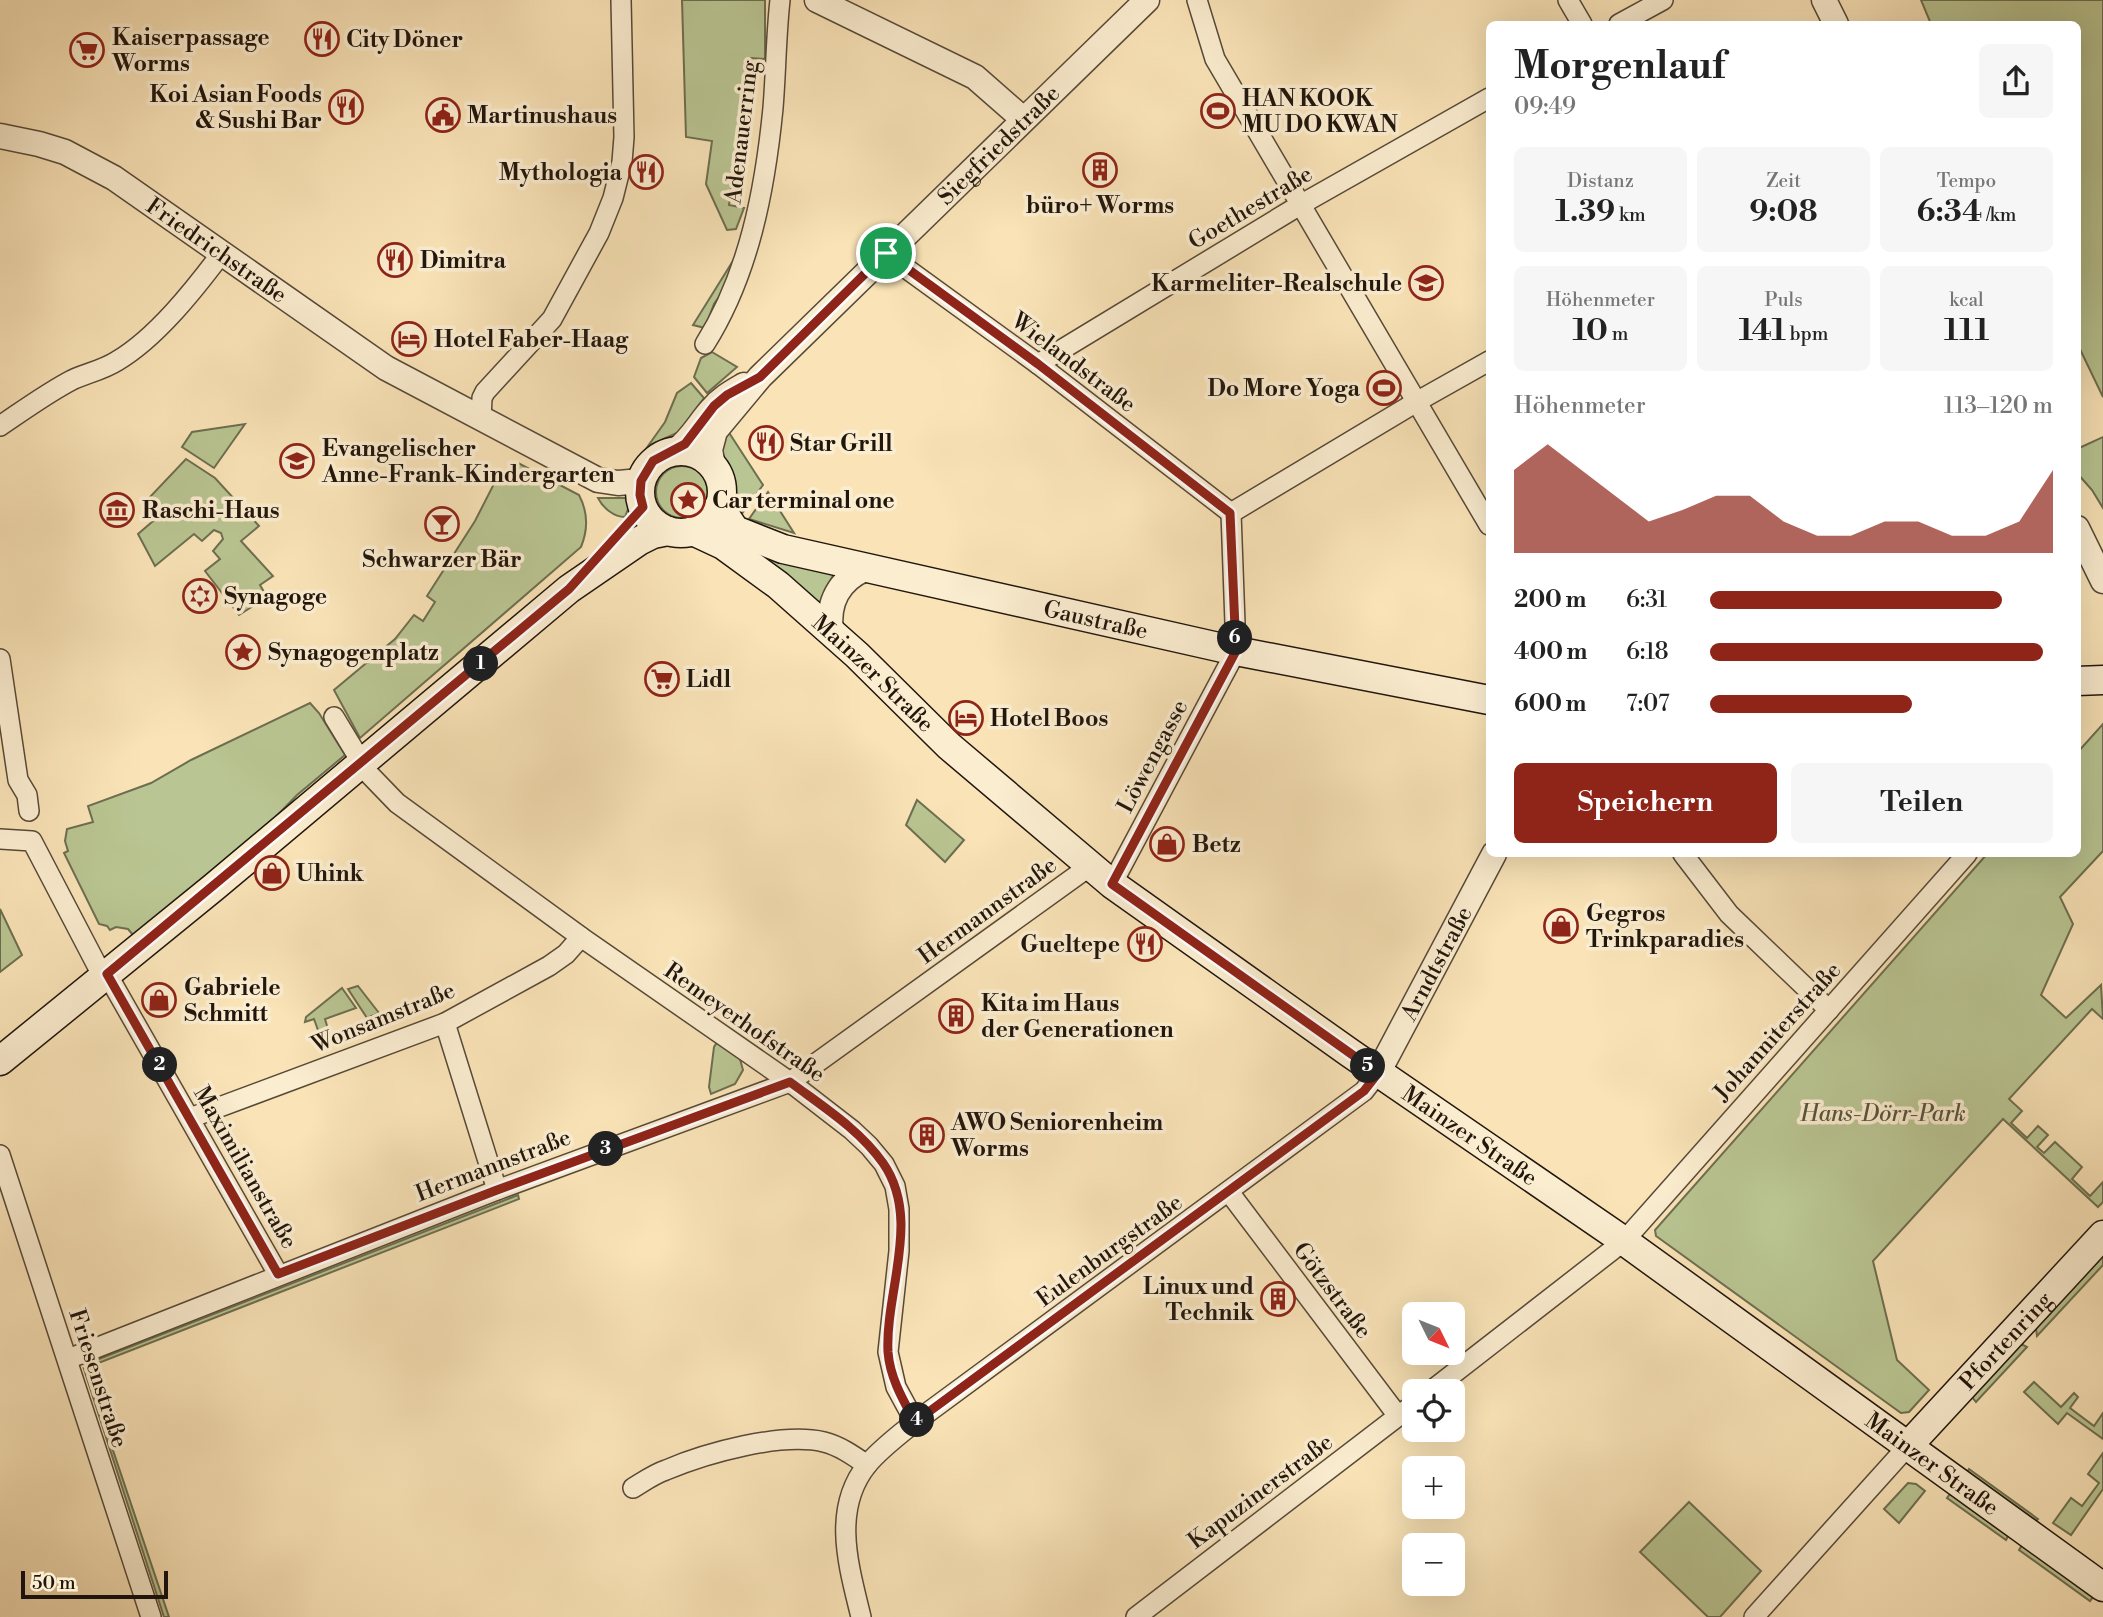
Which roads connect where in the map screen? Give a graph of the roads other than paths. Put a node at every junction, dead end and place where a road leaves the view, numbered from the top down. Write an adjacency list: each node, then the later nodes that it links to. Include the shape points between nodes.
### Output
1 (621, 0): 23 (street, via 624,137 613,198 552,319 485,391)
2 (780, 0): 18 (street, Adenauerring, via 763,189 738,279)
3 (817, 0): 13 (street, via 975,77)
4 (1147, 0): 13 (street, Siegfriedstraße)
5 (1196, 0): 15 (street, via 1215,59)
6 (1568, 0): 9 (street)
7 (1663, 0): 10 (street)
8 (1824, 0): 11 (street)
9 (1579, 21)
10 (1624, 21)
11 (1834, 21)
12 (1486, 100): 15 (street, Goethestraße)
13 (1023, 119): 16 (street, Siegfriedstraße)
14 (0, 136): 17 (street, Friedrichstraße, via 78,158)
15 (1300, 205): 20 (street, Goethestraße); 22 (street)
16 (886, 253): 20 (street, Wielandstraße); 21 (street, Siegfriedstraße)
17 (221, 254): 23 (street, Friedrichstraße, via 361,352); 24 (street, via 133,350 53,391)
18 (705, 344)
19 (1486, 363): 22 (street)
20 (1038, 364): 29 (street, Wielandstraße)
21 (760, 377): 25 (street, Siegfriedstraße, via 714,406); 26 (street, Siegfriedstraße, via 715,431)
22 (1418, 401): 29 (street); 30 (street)
23 (481, 419): 27 (street, Friedrichstraße, via 598,481)
24 (0, 426)
25 (675, 451): 26 (main road, via 696,454); 27 (main road, via 653,461)
26 (713, 466): 28 (main road, via 722,485)
27 (642, 494): 31 (main road, via 655,524); 35 (main road)
28 (719, 506): 31 (main road, via 712,519); 33 (main road, Gaustraße, via 735,530 751,538)
29 (1230, 513): 37 (street)
30 (1486, 520)
31 (681, 531): 35 (main road, via 653,534 639,541); 36 (main road, Mainzer Straße, via 723,545 749,562)
32 (2081, 536): 34 (street)
33 (865, 569): 36 (street, via 847,579 834,598); 37 (main road, Gaustraße)
34 (2103, 581)
35 (569, 589): 43 (main road)
36 (831, 631): 49 (main road, Mainzer Straße, via 949,746)
37 (1236, 651): 41 (main road, Gaustraße); 50 (street, Löwengasse)
38 (0, 659): 45 (street)
39 (2103, 680): 40 (main road)
40 (2081, 681)
41 (1486, 699)
42 (334, 717): 43 (street, Remeyerhofstraße)
43 (361, 763): 51 (street, Remeyerhofstraße, via 397,803); 52 (main road)
44 (0, 839): 45 (street)
45 (32, 841): 52 (street, Maximilianstraße)
46 (1492, 857): 56 (street, Arndtstraße)
47 (1685, 857): 53 (street, via 1729,915)
48 (1964, 857): 53 (street, Johanniterstraße)
49 (1090, 866): 50 (main road, Mainzer Straße); 57 (street, Hermannstraße)
50 (1112, 884): 56 (main road, Mainzer Straße)
51 (581, 937): 54 (street, Wonsamstraße, via 550,966); 57 (street, Remeyerhofstraße)
52 (105, 976): 55 (main road); 58 (street, Maximilianstraße)
53 (1829, 1010): 63 (street, Johanniterstraße)
54 (445, 1023): 58 (street, Wonsamstraße); 60 (street)
55 (0, 1061)
56 (1378, 1073): 61 (street, Eulenburgstraße, via 1364,1091); 63 (main road, Mainzer Straße)
57 (790, 1082): 60 (street, Hermannstraße); 69 (street, Remeyerhofstraße, via 852,1129 884,1164 895,1186 900,1251 888,1352 896,1387)
58 (190, 1118): 64 (street, Maximilianstraße)
59 (0, 1155): 65 (street, Friesenstraße)
60 (497, 1190): 64 (street, Hermannstraße)
61 (1228, 1192): 67 (street, Götzstraße); 69 (street, Eulenburgstraße)
62 (2103, 1235): 70 (main road, Pfortenring)
63 (1624, 1241): 66 (street); 70 (main road, Mainzer Straße)
64 (278, 1274): 65 (street, Hermannstraße)
65 (68, 1359): 74 (street, Friesenstraße)
66 (1446, 1379)
67 (1402, 1405)
68 (1402, 1413): 76 (street, Kapuzinerstraße)
69 (915, 1422): 71 (street, Eulenburgstraße)
70 (1908, 1447): 73 (main road, Mainzer Straße); 77 (street)
71 (867, 1465): 72 (street, via 825,1442 751,1444 663,1471); 75 (street, Eulenburgstraße, via 848,1496 845,1521 848,1563)
72 (633, 1488)
73 (2103, 1587)
74 (151, 1617)
75 (861, 1617)
76 (1136, 1617)
77 (1754, 1617)

